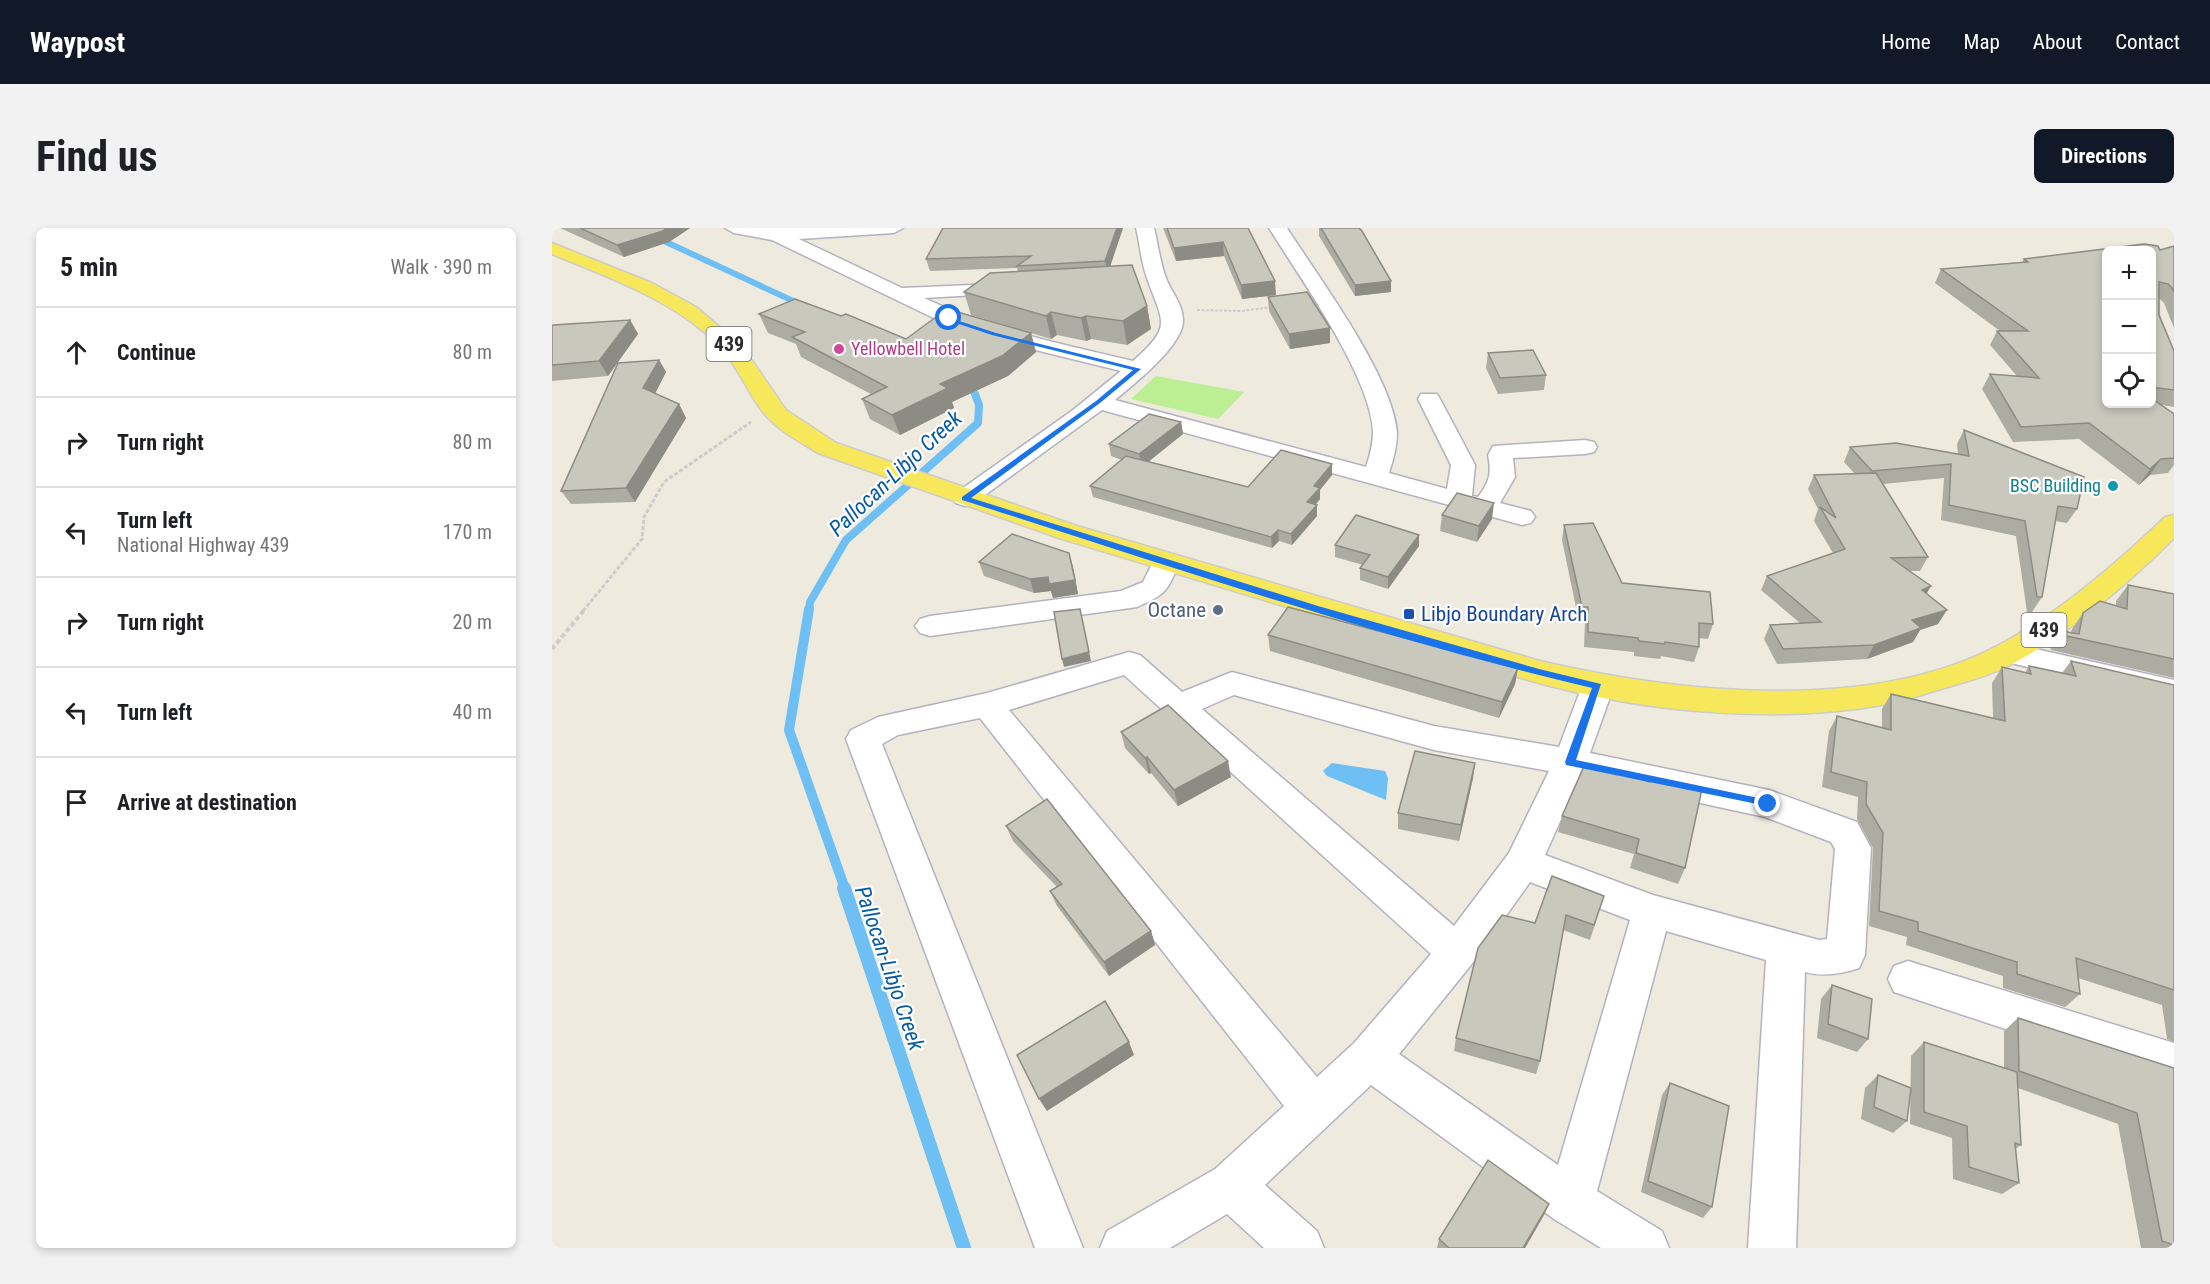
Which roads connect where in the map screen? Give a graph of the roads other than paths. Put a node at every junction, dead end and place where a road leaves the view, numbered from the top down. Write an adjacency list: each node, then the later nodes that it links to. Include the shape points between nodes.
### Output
1 (734, 228): 5 (street)
2 (894, 228): 5 (street)
3 (1145, 228): 7 (street)
4 (1278, 228): 15 (street, via 1368,379 1384,426)
5 (777, 235): 10 (street)
6 (552, 248): 16 (main road, 439, via 664,295 704,321 729,344 772,408 791,428 818,443)
7 (1157, 278): 8 (street); 11 (street, via 1172,310 1173,325 1169,337)
8 (1133, 279)
9 (1026, 286): 10 (street)
10 (895, 294): 11 (street, via 994,334)
11 (1138, 369): 13 (street)
12 (1430, 399): 17 (street, via 1463,465)
13 (1098, 402): 15 (street); 16 (street)
14 (1585, 447): 18 (street, via 1502,451 1505,472)
15 (1377, 476): 17 (street)
16 (954, 494): 21 (main road, 439)
17 (1459, 498): 18 (street)
18 (1484, 506): 19 (street)
19 (1522, 517)
20 (2174, 524): 23 (main road, 439, via 2128,568)
21 (1166, 562): 22 (street, via 1154,588 1127,600); 24 (main road, 439)
22 (930, 626)
23 (2009, 653): 24 (main road, 439, via 1970,670 1889,693 1812,701 1734,703); 25 (street)
24 (1598, 686): 28 (street)
25 (2174, 691)
26 (987, 705): 27 (street, via 1129,663); 36 (street); 39 (street, via 890,725 863,739)
27 (1179, 706): 28 (street, via 1232,683 1434,738); 32 (street)
28 (1570, 762): 29 (street); 31 (street, via 1768,804 1844,832 1853,848 1845,955 1819,958)
29 (1523, 863): 30 (street); 32 (street)
30 (1652, 912): 31 (street); 38 (street)
31 (1786, 948): 43 (street)
32 (1457, 953): 34 (street)
33 (1908, 980): 35 (street)
34 (1369, 1058): 36 (street); 38 (street)
35 (2174, 1064)
36 (1315, 1109): 37 (street)
37 (1231, 1185): 40 (street); 41 (street)
38 (1571, 1202): 42 (street)
39 (1059, 1248)
40 (1124, 1248)
41 (1300, 1248)
42 (1645, 1248)
43 (1772, 1248)

